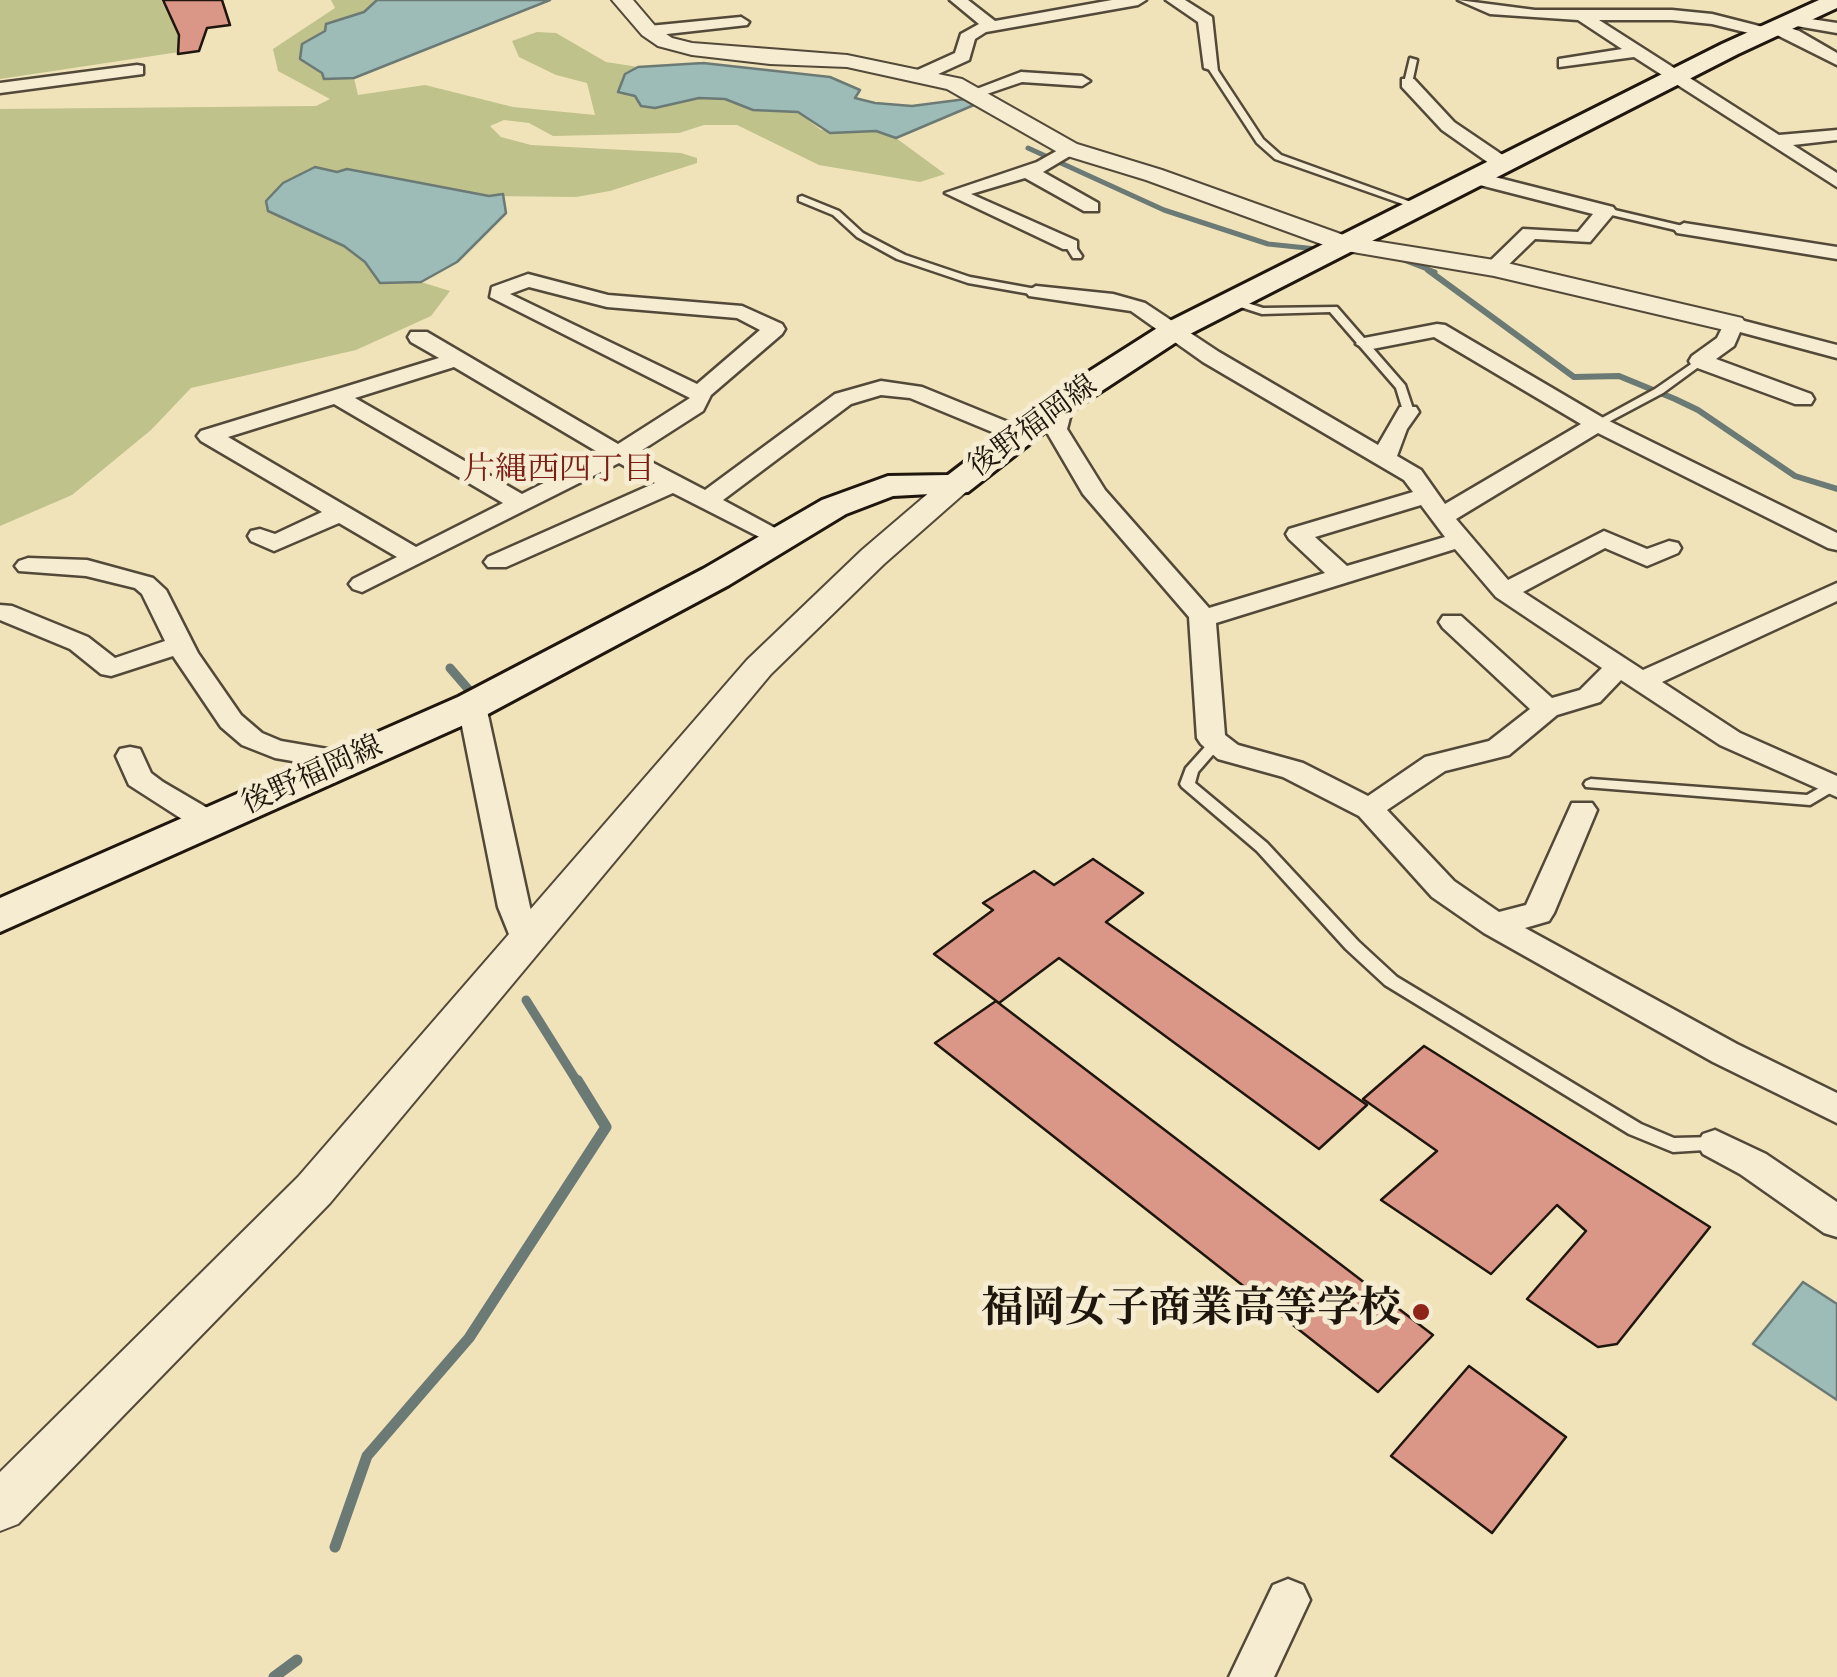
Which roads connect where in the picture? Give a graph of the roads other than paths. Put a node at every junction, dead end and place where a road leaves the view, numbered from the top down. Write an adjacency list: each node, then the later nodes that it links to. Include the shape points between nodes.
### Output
1 (622, 0): 13 (street)
2 (958, 0): 10 (street)
3 (1138, 0): 10 (street)
4 (1174, 0): 20 (street, via 1206,20)
5 (1466, 0): 8 (street, via 1490,10)
6 (1830, 7): 11 (main road, 後野福岡線)
7 (1622, 8): 8 (street); 11 (street)
8 (1584, 17): 16 (street)
9 (740, 22): 13 (street)
10 (1002, 26): 22 (street, via 967,37 963,56)
11 (1777, 27): 12 (street); 15 (street); 23 (main road, 後野福岡線)
12 (1837, 28)
13 (649, 31): 22 (street, via 692,48 847,61)
14 (1837, 36): 15 (street)
15 (1814, 45): 18 (street)
16 (1634, 52): 19 (street); 23 (street)
17 (1413, 60): 25 (lane)
18 (1837, 60)
19 (1565, 64)
20 (1212, 68): 36 (lane, via 1272,154)
21 (137, 70): 26 (street)
22 (918, 76): 27 (street)
23 (1676, 77): 29 (street); 31 (main road, 後野福岡線)
24 (1082, 81): 27 (street, via 1021,78)
25 (1408, 83): 31 (street, via 1448,126)
26 (0, 88)
27 (976, 93): 30 (street)
28 (1833, 129): 29 (street)
29 (1775, 141): 34 (street)
30 (1068, 149): 32 (street); 40 (street)
31 (1502, 164): 33 (main road, 後野福岡線)
32 (1027, 171): 37 (street); 41 (street, via 954,192)
33 (1476, 178): 36 (main road, 後野福岡線); 38 (street)
34 (1835, 179)
35 (802, 199): 44 (lane, via 836,213 860,236 901,257 968,280)
36 (1417, 206): 40 (main road, 後野福岡線)
37 (1091, 207)
38 (1606, 211): 39 (lane); 43 (street, via 1584,238 1530,233)
39 (1684, 230): 42 (street)
40 (1344, 244): 43 (street); 45 (main road, 後野福岡線)
41 (1073, 251)
42 (1837, 253)
43 (1494, 268): 46 (street)
44 (1036, 292): 47 (street, via 1128,303)
45 (1232, 301): 47 (main road, 後野福岡線); 49 (lane, via 1262,311 1333,309)
46 (1733, 324): 50 (street); 52 (street, via 1726,340)
47 (1173, 331): 56 (main road, 後野福岡線); 61 (street)
48 (420, 338): 51 (street)
49 (1366, 344): 57 (lane, via 1401,387); 58 (street, via 1436,330)
50 (1837, 352)
51 (457, 359): 54 (street); 60 (street)
52 (1700, 361): 55 (street); 58 (lane)
53 (699, 394): 53 (street, via 500,298 499,291 528,280 596,300 742,312 774,329); 60 (street, via 696,406)
54 (336, 396): 65 (street); 67 (street, via 209,436)
55 (1803, 399)
56 (1063, 402): 59 (main road, 後野福岡線); 81 (street, via 1056,429 1094,494)
57 (1408, 412): 61 (street)
58 (1597, 424): 66 (street); 70 (street)
59 (1022, 436): 63 (main road, 後野福岡線); 64 (street, via 914,392 881,388 842,400)
60 (619, 454): 62 (street); 65 (street)
61 (1385, 458): 66 (street, via 1413,475)
62 (676, 483): 64 (street); 74 (street)
63 (956, 485): 68 (main road, 後野福岡線, via 888,486 834,507); 96 (street, via 758,667)
64 (707, 500): 68 (street)
65 (519, 502): 73 (street)
66 (1434, 506): 69 (street); 76 (street, via 1298,534)
67 (340, 513): 71 (street); 73 (street)
68 (779, 540): 85 (main road, 後野福岡線)
69 (1460, 540): 76 (street); 79 (street)
70 (1837, 543)
71 (273, 544)
72 (1669, 548): 79 (street, via 1647,558 1604,538)
73 (415, 557): 77 (street)
74 (496, 562)
75 (28, 566): 83 (street, via 87,568 144,583)
76 (1342, 575): 81 (street)
77 (362, 584)
78 (1837, 591): 84 (street)
79 (1505, 592): 84 (street)
80 (2, 612): 83 (street, via 80,644 112,668)
81 (1203, 618): 87 (street, via 1208,715)
82 (1452, 622): 86 (street)
83 (180, 645): 89 (street, via 231,721 252,739 300,755)
84 (1630, 674): 86 (street); 90 (street, via 1730,740)
85 (472, 706): 89 (main road, 後野福岡線); 96 (street)
86 (1547, 709): 92 (street, via 1499,748 1435,764)
87 (1216, 742): 92 (street, via 1228,752 1293,770); 98 (lane, via 1187,784 1262,847 1391,981 1635,1128 1673,1146)
88 (130, 756): 93 (street, via 153,790)
89 (346, 760): 93 (main road, 後野福岡線)
90 (1835, 786): 91 (lane, via 1810,800)
91 (1587, 797): 95 (street, via 1538,913)
92 (1369, 809): 95 (street, via 1443,889)
93 (210, 823): 94 (main road, 後野福岡線)
94 (0, 916)
95 (1495, 924): 97 (street)
96 (526, 940): 100 (street, via 314,1190)
97 (1837, 1110)
98 (1715, 1144): 99 (street)
99 (1837, 1222)
100 (0, 1507)
101 (1288, 1600): 102 (street)
102 (1251, 1677)

